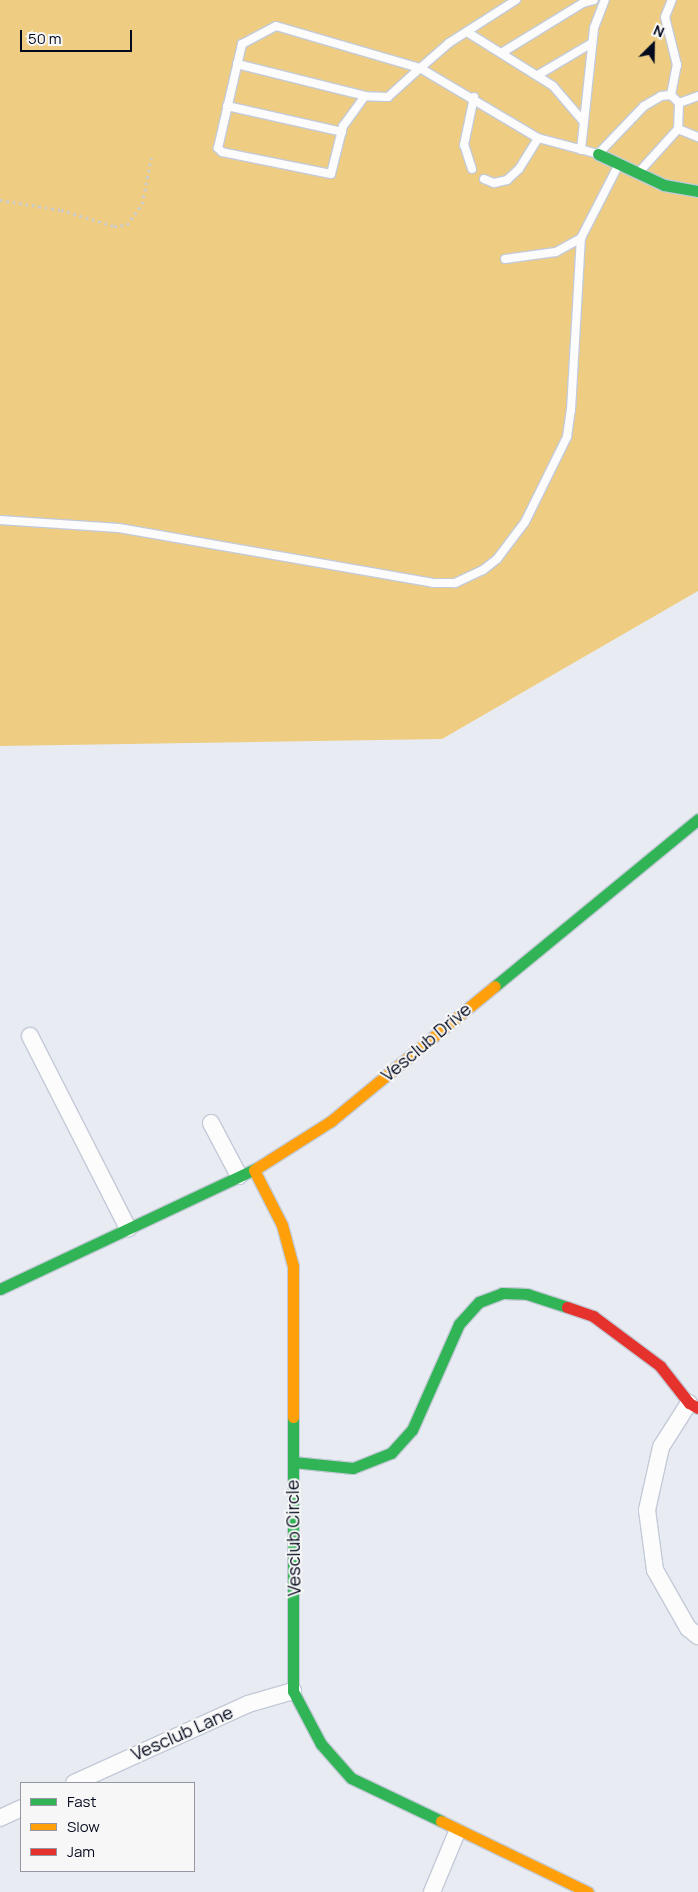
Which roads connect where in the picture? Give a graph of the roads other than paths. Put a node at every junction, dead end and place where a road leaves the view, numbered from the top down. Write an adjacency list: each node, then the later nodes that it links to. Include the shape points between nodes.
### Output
1 (516, 0): 5 (lane)
2 (594, 0): 7 (lane, via 583,3)
3 (604, 0): 6 (lane, via 598,12)
4 (672, 0): 11 (lane, via 665,17 676,65)
5 (468, 32): 7 (lane); 9 (lane)
6 (592, 43): 10 (lane); 17 (lane)
7 (503, 52): 10 (lane)
8 (237, 64): 9 (lane, via 242,44 276,26); 12 (lane); 16 (lane)
9 (420, 68): 12 (lane, via 388,97); 14 (lane)
10 (538, 75): 17 (lane, via 553,86)
11 (671, 95): 15 (lane); 23 (lane, via 661,96 644,106)
12 (365, 96): 19 (lane)
13 (698, 96): 15 (lane)
14 (474, 97): 21 (lane); 25 (lane, via 464,145)
15 (679, 103): 18 (lane)
16 (227, 106): 19 (lane); 19 (lane, via 217,144 222,152 331,174)
17 (583, 121): 22 (lane)
18 (678, 129): 20 (lane); 26 (lane)
19 (342, 132)
20 (698, 137)
21 (538, 138): 22 (lane); 27 (lane, via 519,169 507,180 494,183)
22 (581, 150): 23 (lane)
23 (598, 154): 24 (street)
24 (619, 164): 26 (street); 29 (lane)
25 (472, 169)
26 (638, 173): 28 (street, via 664,184)
27 (484, 179)
28 (698, 191)
29 (581, 238): 30 (lane, via 556,252); 31 (lane, via 571,410 566,437 520,530 497,560 468,578 433,583 119,528)
30 (504, 259)
31 (0, 520)
32 (698, 819): 35 (street, Vesclub Drive, via 331,1121)
33 (30, 1036): 36 (street)
34 (211, 1123): 35 (street)
35 (246, 1173): 36 (street, Vesclub Drive); 39 (street, Vesclub Circle, via 282,1225 293,1266)
36 (128, 1228): 37 (street, Vesclub Drive)
37 (0, 1288)
38 (694, 1406): 39 (street, via 660,1366 593,1316 527,1294 502,1294 479,1302 459,1324 412,1430 391,1453 353,1468); 40 (street, via 661,1447 647,1510 655,1570 688,1628)
39 (293, 1462): 41 (street, Vesclub Circle)
40 (698, 1636)
41 (293, 1691): 42 (street, Vesclub Lane, via 248,1704); 45 (street, Vesclub Circle, via 321,1744 351,1778)
42 (76, 1782)
43 (20, 1808): 44 (street)
44 (0, 1818)
45 (457, 1832): 46 (street); 47 (street, Vesclub Circle)
46 (432, 1892)
47 (588, 1892)

